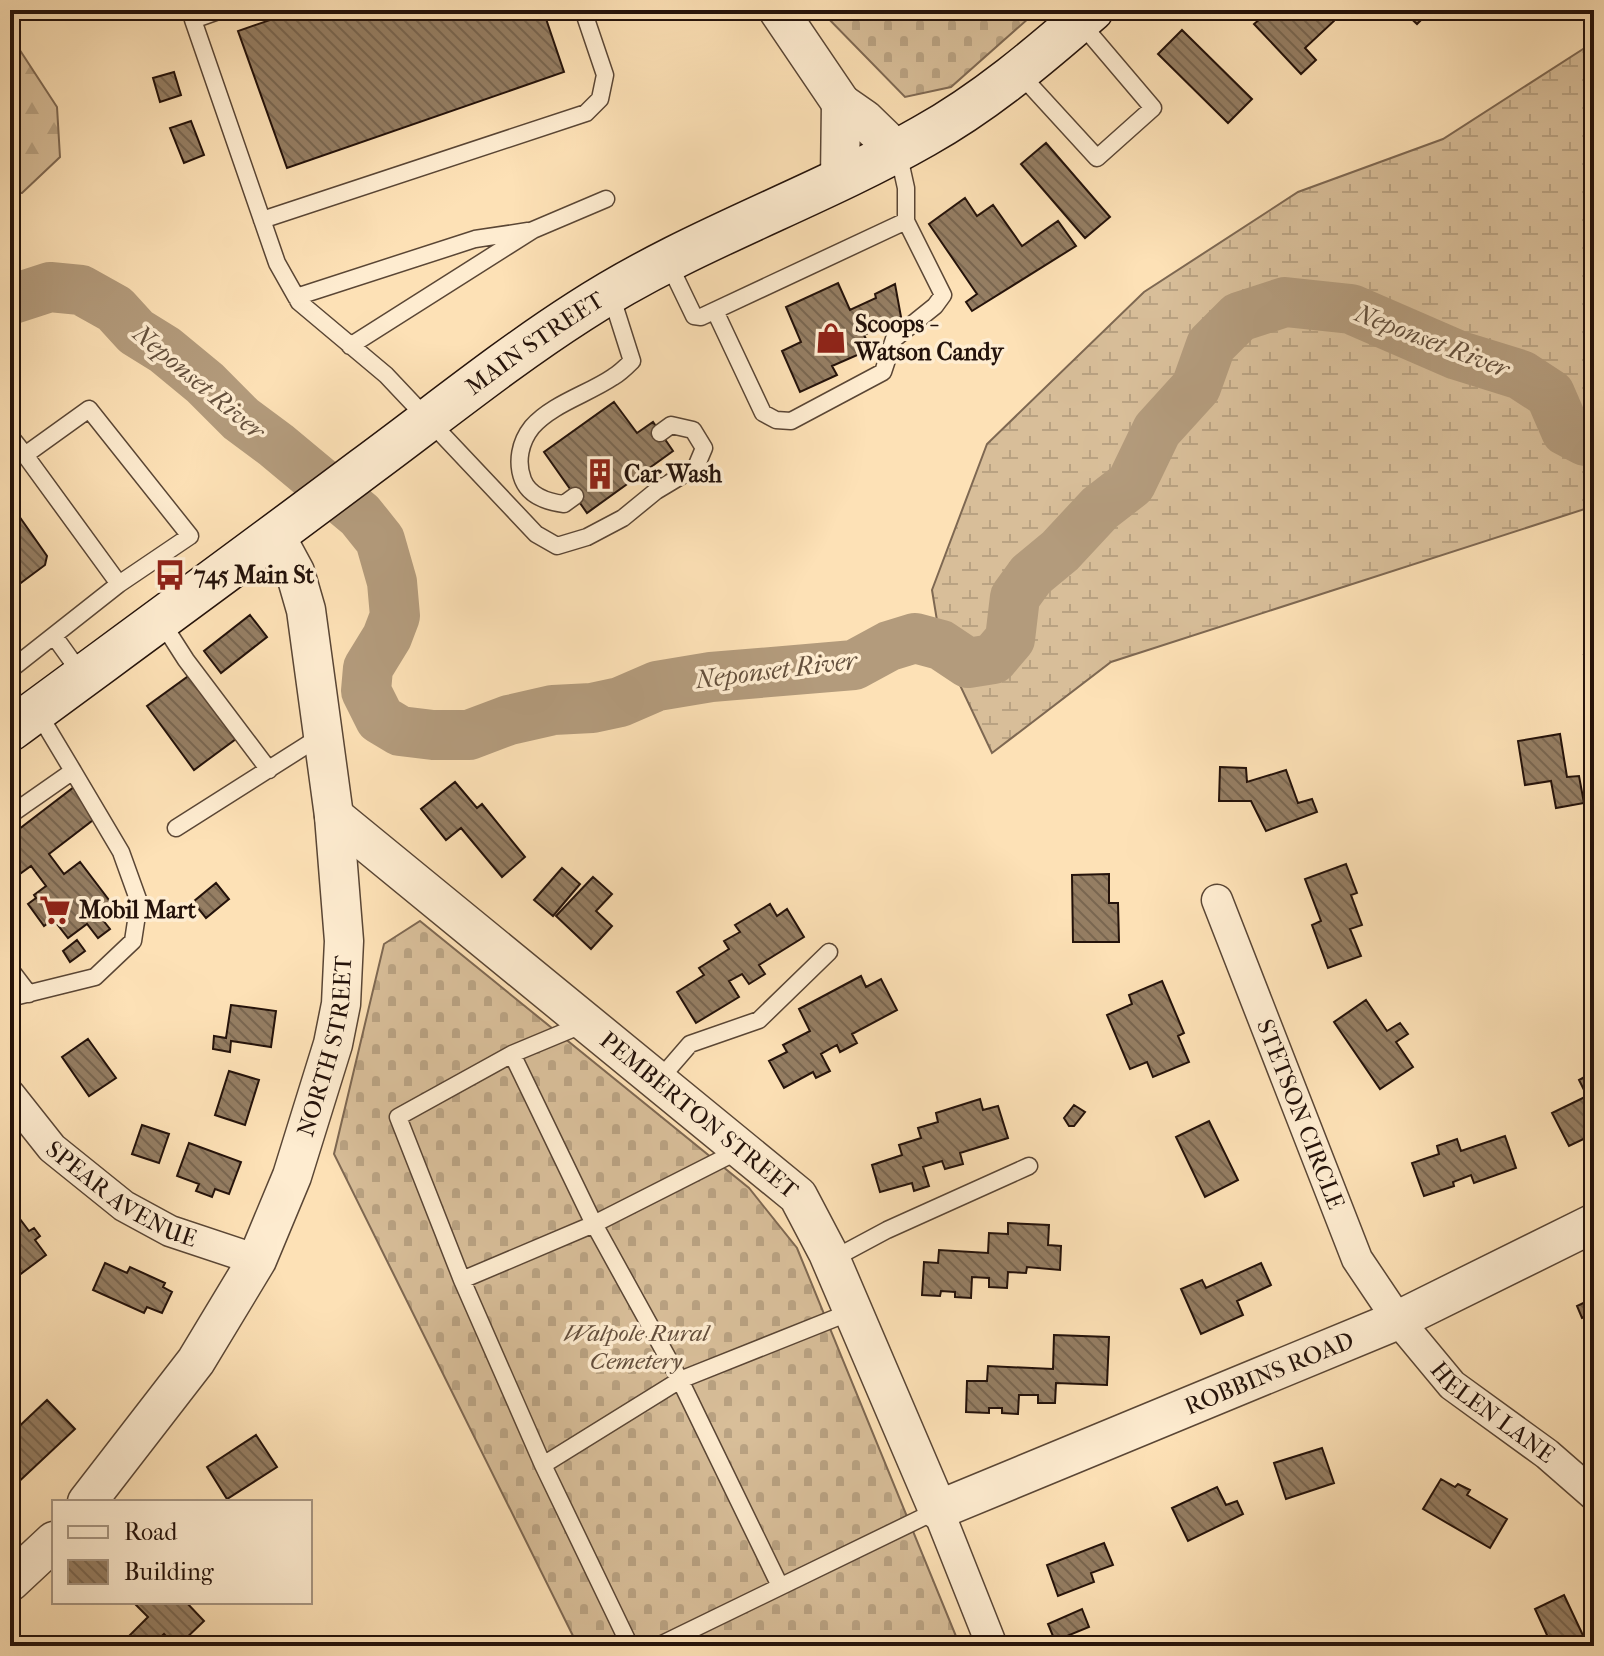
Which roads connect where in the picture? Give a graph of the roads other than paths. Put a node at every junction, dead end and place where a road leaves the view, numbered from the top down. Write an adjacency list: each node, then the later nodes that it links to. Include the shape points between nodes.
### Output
1 (221, 10): 10 (lane, via 193,20)
2 (583, 10): 10 (lane, via 605,75 600,99 586,113)
3 (778, 10): 6 (street)
4 (1086, 15): 5 (main road, MAIN STREET); 5 (lane, via 1153,108 1097,158)
5 (1018, 72): 7 (main road, MAIN STREET, via 961,114)
6 (841, 103): 7 (street); 8 (street)
7 (897, 151): 8 (main road, MAIN STREET); 11 (lane, via 906,188)
8 (840, 179): 13 (main road, MAIN STREET)
9 (606, 199): 12 (lane)
10 (262, 220): 15 (lane)
11 (906, 221): 16 (lane); 16 (lane, via 942,290 940,302 894,339 883,372 791,421 763,413)
12 (533, 230): 15 (lane, via 475,239); 17 (lane)
13 (667, 260): 14 (main road, MAIN STREET); 16 (lane, via 694,316)
14 (610, 292): 18 (main road, MAIN STREET); 22 (lane, via 632,361 533,426 519,451 526,487 547,502 564,504)
15 (296, 297): 17 (lane)
16 (715, 311)
17 (350, 346): 18 (lane)
18 (428, 420): 19 (lane, via 536,534 557,546 623,518 696,467 704,448 693,430 671,425); 23 (main road, MAIN STREET)
19 (660, 433)
20 (10, 436): 21 (lane)
21 (25, 455): 24 (lane); 24 (lane, via 89,409 190,536)
22 (575, 496)
23 (275, 535): 25 (main road, MAIN STREET); 30 (street, NORTH STREET, via 295,572 306,610)
24 (119, 584): 26 (lane)
25 (160, 619): 28 (main road, MAIN STREET); 31 (lane)
26 (54, 636): 27 (lane); 28 (lane)
27 (10, 670)
28 (83, 676): 29 (main road, MAIN STREET)
29 (23, 721): 32 (lane)
30 (321, 736): 31 (lane); 34 (street, NORTH STREET)
31 (269, 770): 35 (lane)
32 (73, 771): 33 (lane); 39 (lane, via 121,852 139,902 133,941 95,977)
33 (10, 815)
34 (334, 816): 41 (street, PEMBERTON STREET); 49 (street, NORTH STREET, via 344,941 341,1004 292,1176)
35 (176, 828)
36 (1217, 900): 53 (street, STETSON CIRCLE, via 1357,1259)
37 (829, 952): 43 (lane, via 759,1020 690,1044)
38 (10, 969): 39 (lane)
39 (29, 994): 40 (lane)
40 (10, 998)
41 (587, 1023): 42 (lane); 43 (street, PEMBERTON STREET)
42 (512, 1054): 48 (lane); 51 (lane, via 398,1117)
43 (658, 1081): 45 (street, PEMBERTON STREET)
44 (10, 1095): 49 (street, SPEAR AVENUE, via 52,1148 124,1206 170,1231)
45 (741, 1149): 48 (lane); 50 (street, PEMBERTON STREET, via 798,1196)
46 (1029, 1166): 50 (lane)
47 (1594, 1223): 53 (street, ROBBINS ROAD)
48 (594, 1224): 51 (lane); 54 (lane)
49 (257, 1260): 57 (street, NORTH STREET, via 196,1361)
50 (831, 1260): 52 (street, PEMBERTON STREET)
51 (462, 1280): 55 (lane)
52 (853, 1311): 54 (lane); 58 (street, PEMBERTON STREET)
53 (1398, 1320): 56 (street, HELEN LANE, via 1452,1385); 58 (street, ROBBINS ROAD)
54 (680, 1380): 55 (lane); 61 (lane)
55 (543, 1465): 62 (lane)
56 (1594, 1495)
57 (89, 1500)
58 (938, 1510): 61 (lane); 64 (street, PEMBERTON STREET)
59 (52, 1543): 60 (street)
60 (10, 1582)
61 (780, 1586): 63 (lane)
62 (630, 1646)
63 (658, 1646)
64 (992, 1646)

